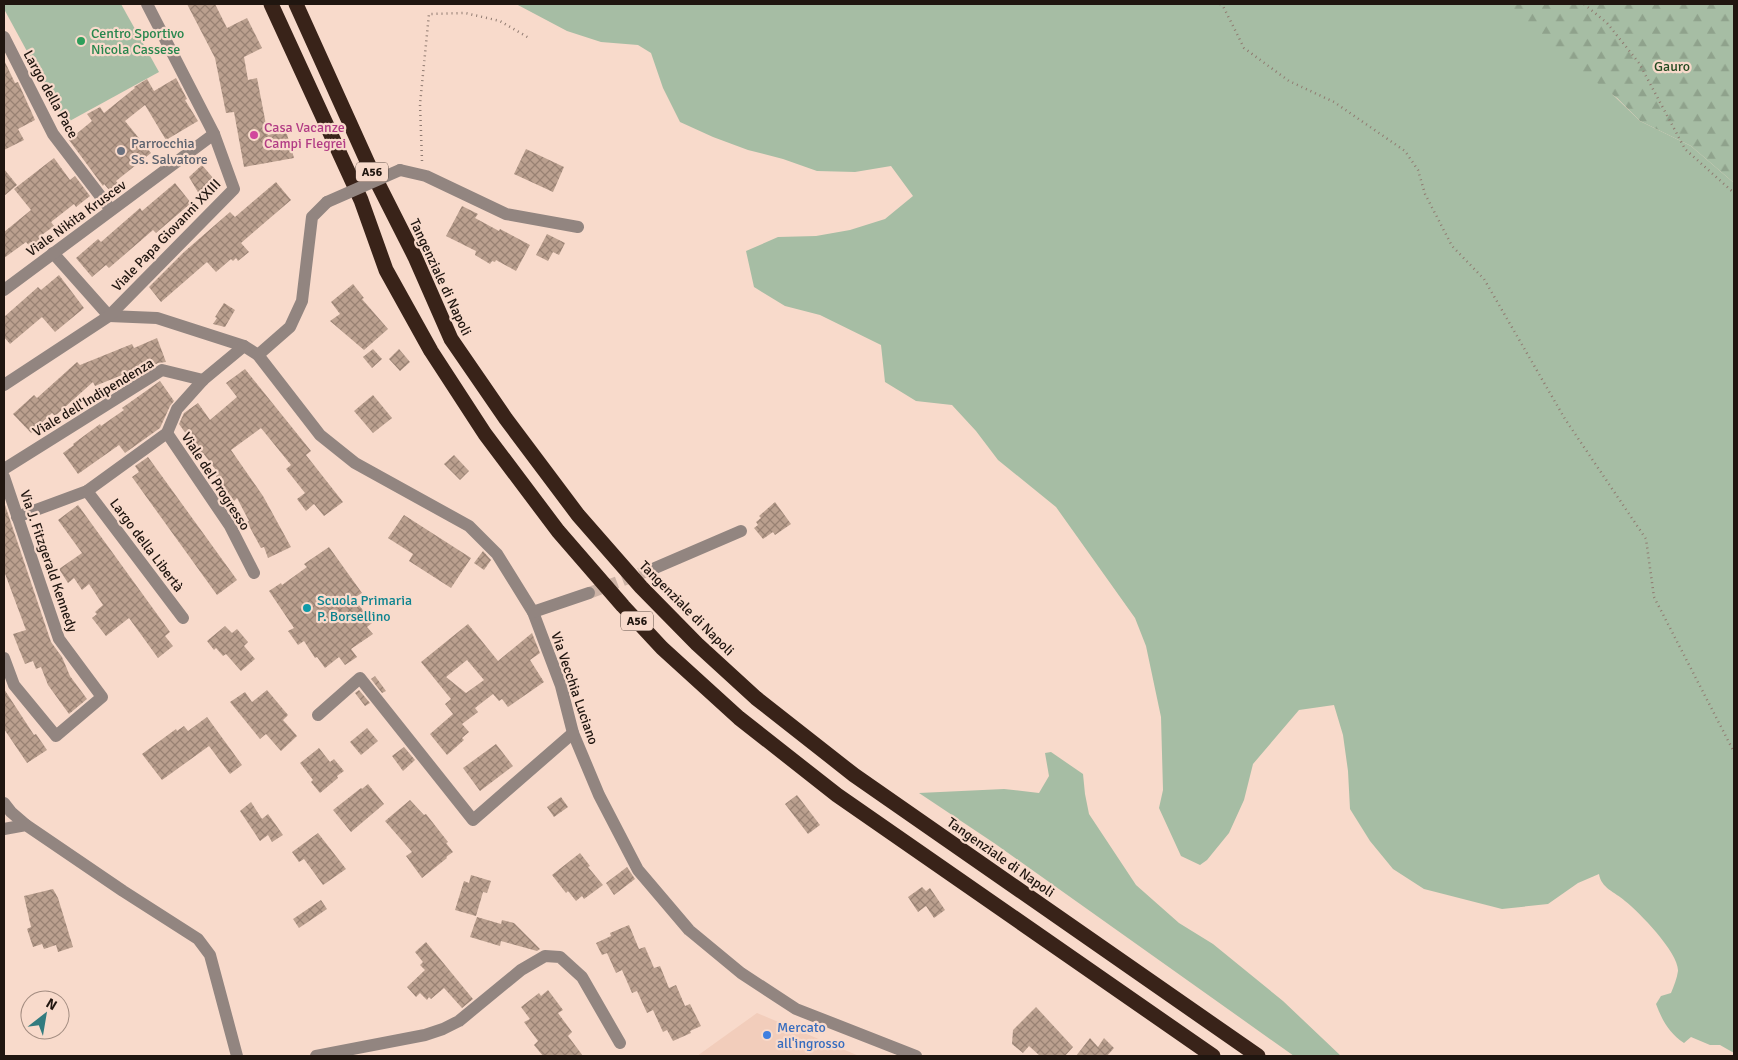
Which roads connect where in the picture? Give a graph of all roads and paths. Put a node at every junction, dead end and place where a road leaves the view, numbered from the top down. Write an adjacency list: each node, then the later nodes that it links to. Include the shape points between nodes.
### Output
1 (147, 4): 8 (street, Viale Papa Giovanni XXIII)
2 (272, 4): 42 (highway, A56, via 361,200 386,270 431,351 484,434 558,531 623,606 662,648 739,718 837,795)
3 (296, 4): 43 (highway, Tangenziale di Napoli / A56, via 451,340 578,515 641,587 756,698 854,775)
4 (1220, 4): 34 (path, via 1244,48 1288,81 1334,102 1405,151 1418,170 1425,194 1452,246 1484,280 1565,419 1646,539 1654,597)
5 (1584, 4): 10 (path, via 1607,23 1640,64 1684,149)
6 (4, 37): 11 (street, Largo della Pace, via 53,134)
7 (529, 38): 9 (path, via 500,21 465,14 429,14 420,104)
8 (214, 134): 11 (street, Viale Nikita Kruscev); 15 (street, Viale Papa Giovanni XXIII, via 234,189)
9 (422, 175): 12 (street, via 506,214); 17 (street, bridge, via 400,170 327,202 312,217 302,301 290,327)
10 (1734, 193)
11 (111, 210): 13 (street, Viale Nikita Kruscev)
12 (578, 227)
13 (53, 253): 14 (street, Viale Nikita Kruscev); 15 (street)
14 (4, 290)
15 (109, 316): 16 (street, Via Vecchia Luciano, via 158,318); 19 (street, Viale Papa Giovanni XXIII)
16 (244, 346): 17 (street, Via Vecchia Luciano); 18 (street, Viale del Progresso)
17 (258, 355): 29 (street, Via Vecchia Luciano, via 320,435 356,463 469,526 497,554)
18 (203, 380): 20 (street, Viale del Progresso, via 178,409); 21 (street, Viale dell'Indipendenza, via 162,370)
19 (4, 384)
20 (167, 433): 23 (street, Viale del Progresso); 27 (street, Viale del Progresso, via 230,526)
21 (4, 469)
22 (4, 477): 24 (street, Via J. Fitzgerald Kennedy)
23 (86, 491): 24 (street, Viale del Progresso); 30 (street, Largo della Libertà)
24 (17, 517): 31 (street, Via J. Fitzgerald Kennedy, via 59,639 102,697 56,736 14,685)
25 (741, 531): 26 (street)
26 (654, 568)
27 (254, 574)
28 (589, 592): 29 (street)
29 (532, 612): 33 (street, Via Vecchia Luciano, via 561,686)
30 (183, 618)
31 (4, 658)
32 (318, 714): 33 (street, via 360,678 473,820)
33 (573, 733): 41 (street, Via Vecchia Luciano, via 599,795 638,870 689,930 741,973 796,1009)
34 (1734, 752)
35 (4, 803): 36 (street)
36 (26, 825): 37 (street); 39 (street, via 198,940 210,955)
37 (4, 829)
38 (620, 1043): 40 (street, via 582,977 560,957 545,956 521,970 459,1021 443,1029)
39 (237, 1056)
40 (316, 1056)
41 (916, 1056)
42 (1212, 1056)
43 (1258, 1056)

